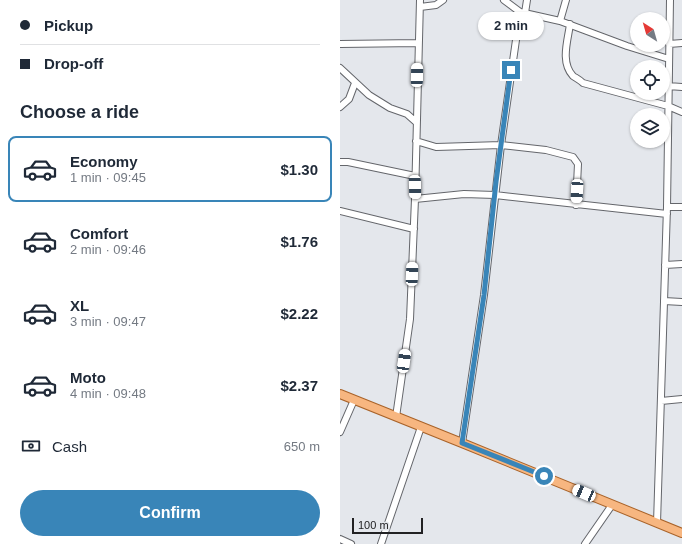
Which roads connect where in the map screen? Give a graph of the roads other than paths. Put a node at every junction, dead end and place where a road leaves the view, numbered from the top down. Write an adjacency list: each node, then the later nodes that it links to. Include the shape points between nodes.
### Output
1 (420, 0): 7 (street)
2 (444, 0): 7 (street, via 436,5)
3 (504, 0): 9 (street)
4 (528, 0): 9 (street)
5 (566, 0): 10 (street)
6 (670, 0): 8 (street)
7 (420, 8): 12 (street)
8 (670, 12)
9 (522, 13): 10 (street); 30 (street)
10 (560, 21): 11 (street)
11 (570, 24): 17 (street); 23 (street, via 565,56 567,67 573,76 583,83)
12 (418, 43): 14 (street); 25 (street)
13 (682, 43): 15 (street)
14 (340, 44)
15 (670, 44)
16 (669, 52): 17 (street)
17 (669, 59)
18 (340, 68): 19 (street)
19 (355, 83): 24 (street, via 349,99); 27 (street, via 385,105)
20 (670, 86): 21 (street)
21 (682, 87)
22 (668, 100): 23 (street)
23 (668, 106): 26 (street); 38 (street)
24 (340, 107)
25 (417, 107): 27 (street); 28 (street)
26 (682, 112)
27 (407, 114): 28 (street)
28 (416, 122): 29 (street)
29 (416, 142): 30 (street, via 436,147); 32 (street)
30 (501, 145): 33 (street); 35 (street, via 546,150 576,159)
31 (340, 162): 32 (street)
32 (415, 176): 34 (street)
33 (495, 195): 34 (street, via 464,194); 35 (street); 51 (street, via 484,295)
34 (415, 199): 39 (street)
35 (576, 205): 38 (street)
36 (682, 207): 38 (street)
37 (340, 211): 39 (street)
38 (667, 211): 41 (street)
39 (414, 229): 48 (street, via 410,319)
40 (682, 264): 41 (street)
41 (665, 265): 42 (street)
42 (664, 301): 43 (street); 47 (street)
43 (682, 302)
44 (340, 394): 46 (main road)
45 (682, 399): 47 (street)
46 (354, 400): 48 (main road); 50 (street)
47 (661, 401): 53 (street)
48 (396, 416): 49 (main road)
49 (422, 427): 51 (main road); 57 (street)
50 (340, 432)
51 (462, 443): 52 (main road)
52 (612, 504): 53 (main road); 58 (street)
53 (657, 523): 54 (main road)
54 (682, 533)
55 (340, 539): 56 (street)
56 (351, 544)
57 (381, 544)
58 (585, 544)

